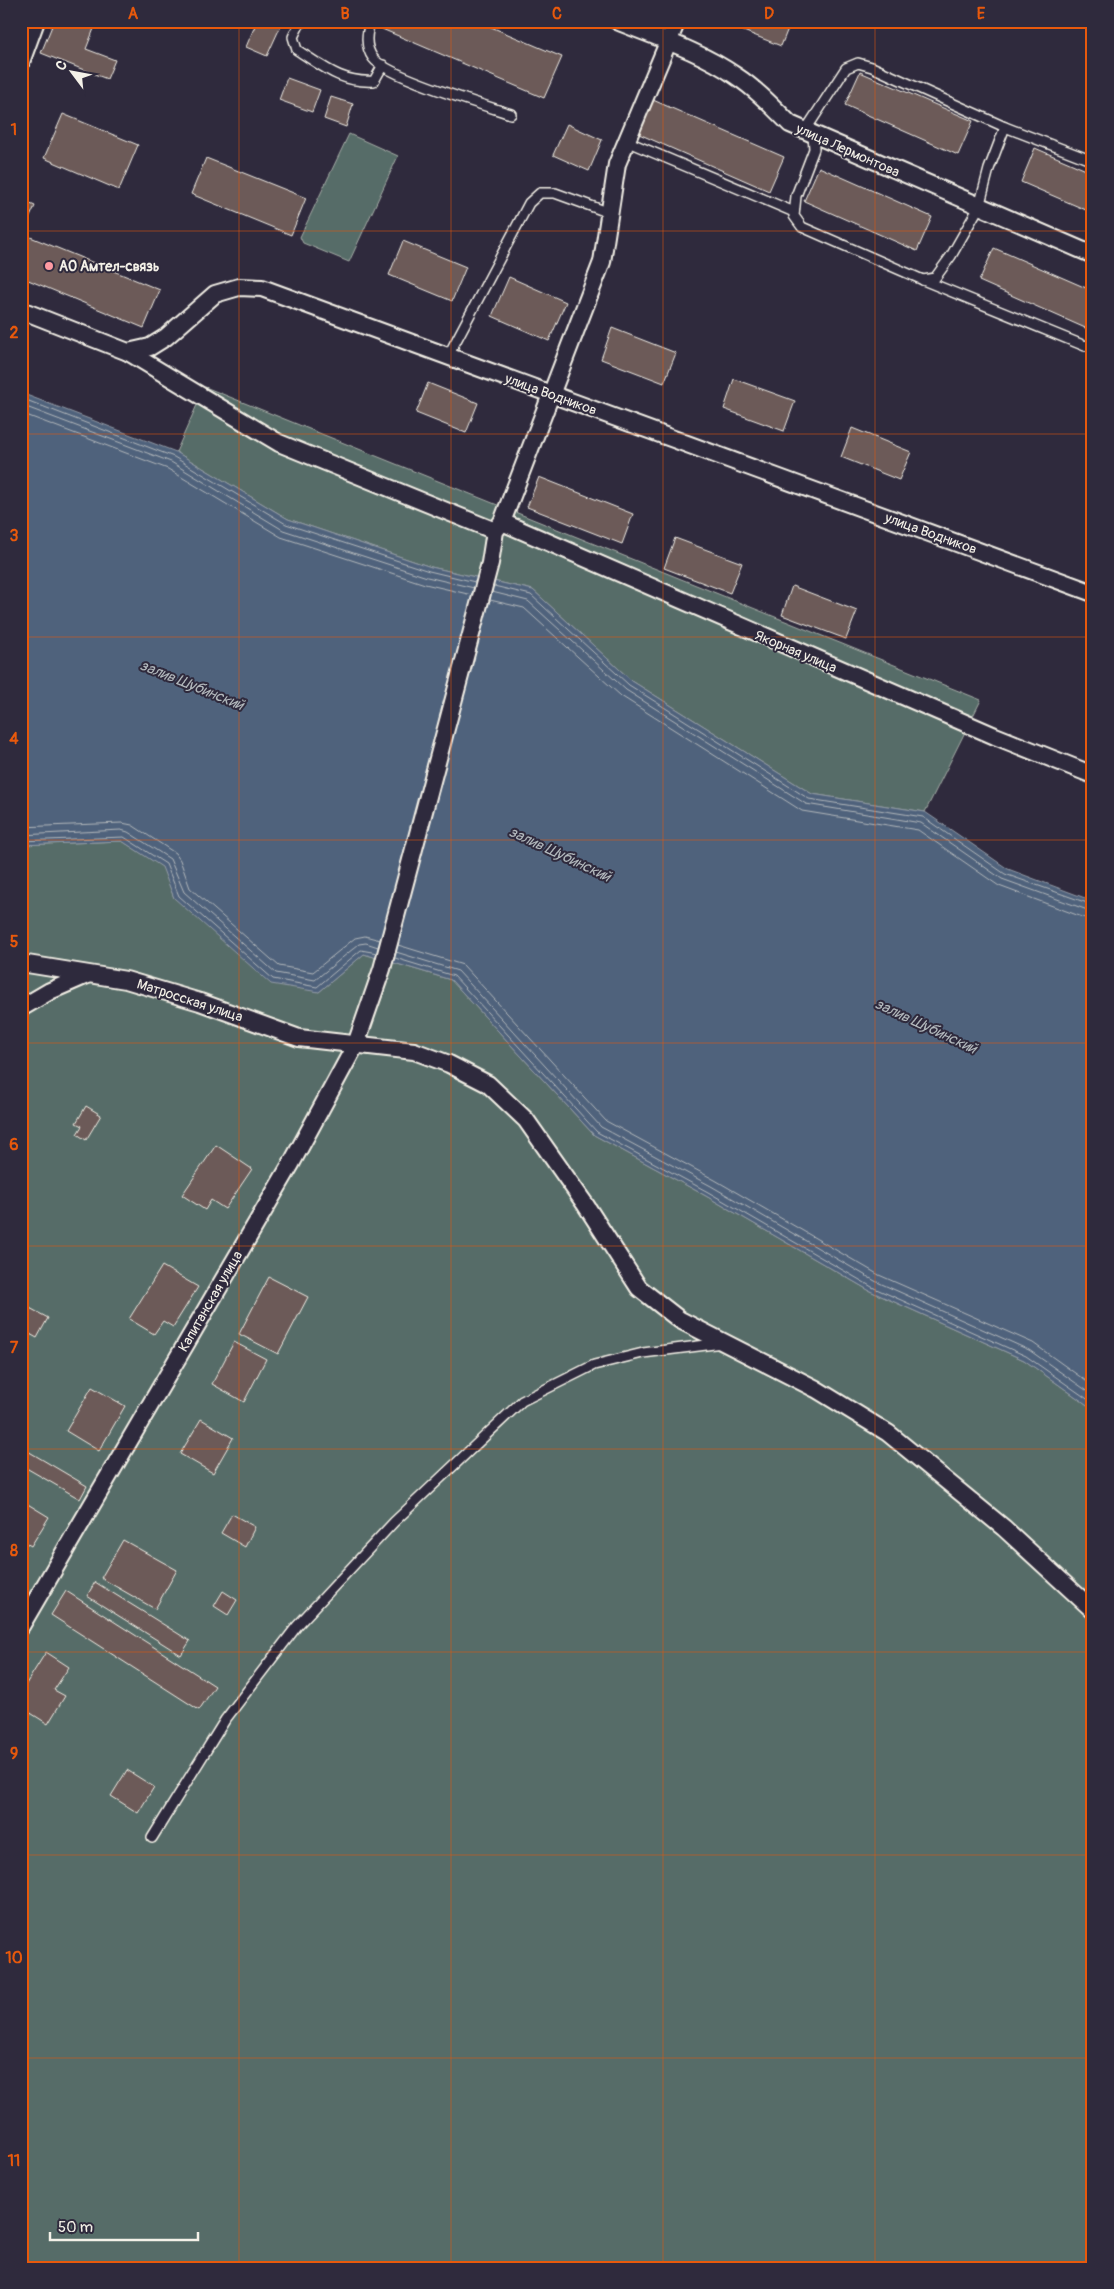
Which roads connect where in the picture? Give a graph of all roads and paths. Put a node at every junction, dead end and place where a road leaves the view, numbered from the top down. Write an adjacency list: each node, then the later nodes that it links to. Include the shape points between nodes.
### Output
1 (36, 21): 7 (street)
2 (300, 21): 8 (lane, via 294,37 297,50 338,75 357,82 374,81)
3 (371, 21): 8 (lane, via 366,44 373,59)
4 (617, 21): 6 (street, улица Лермонтова)
5 (677, 21): 6 (street, Капитанская улица)
6 (668, 42): 11 (street, улица Лермонтова, via 735,75 790,124); 12 (street, Капитанская улица)
7 (21, 62)
8 (383, 65): 9 (lane, via 397,74 463,100)
9 (511, 114)
10 (1004, 127): 11 (lane, via 858,63 846,68); 13 (lane); 14 (lane)
11 (809, 133): 14 (street, улица Лермонтова); 15 (lane, via 814,149 796,196)
12 (626, 142): 15 (lane); 16 (street, Капитанская улица, via 617,164)
13 (1093, 161)
14 (979, 207): 17 (street, улица Лермонтова); 18 (lane, via 935,278)
15 (794, 212): 18 (lane, via 802,226)
16 (610, 213): 22 (lane, via 555,193 540,193 529,204); 23 (street, Капитанская улица, via 602,262)
17 (1093, 255)
18 (923, 280): 20 (lane, via 1084,346)
19 (21, 310): 21 (street)
20 (1093, 343)
21 (128, 352): 22 (street, улица Водников, via 150,347 215,294 239,287 262,288); 24 (street, Якорная улица, via 279,443)
22 (448, 356): 23 (street, улица Водников)
23 (550, 393): 24 (street, Капитанская улица); 25 (street, улица Водников)
24 (498, 526): 26 (street, Якорная улица); 30 (street, Капитанская улица, via 382,969)
25 (1093, 593)
26 (1093, 775)
27 (21, 963): 28 (street, Матросская улица)
28 (87, 975): 29 (street); 30 (street, Матросская улица, via 126,980 200,1002 299,1038)
29 (21, 1008)
30 (356, 1044): 31 (street, Матросская улица, via 414,1050 488,1084 526,1120 586,1204 639,1288 680,1320); 33 (street, Капитанская улица, via 290,1164)
31 (722, 1343): 32 (street, Матросская улица, via 816,1389 888,1433 1004,1528); 34 (lane, via 643,1353 594,1365 522,1401 394,1522 297,1626 225,1720)
32 (1093, 1610)
33 (21, 1626)
34 (152, 1838)

